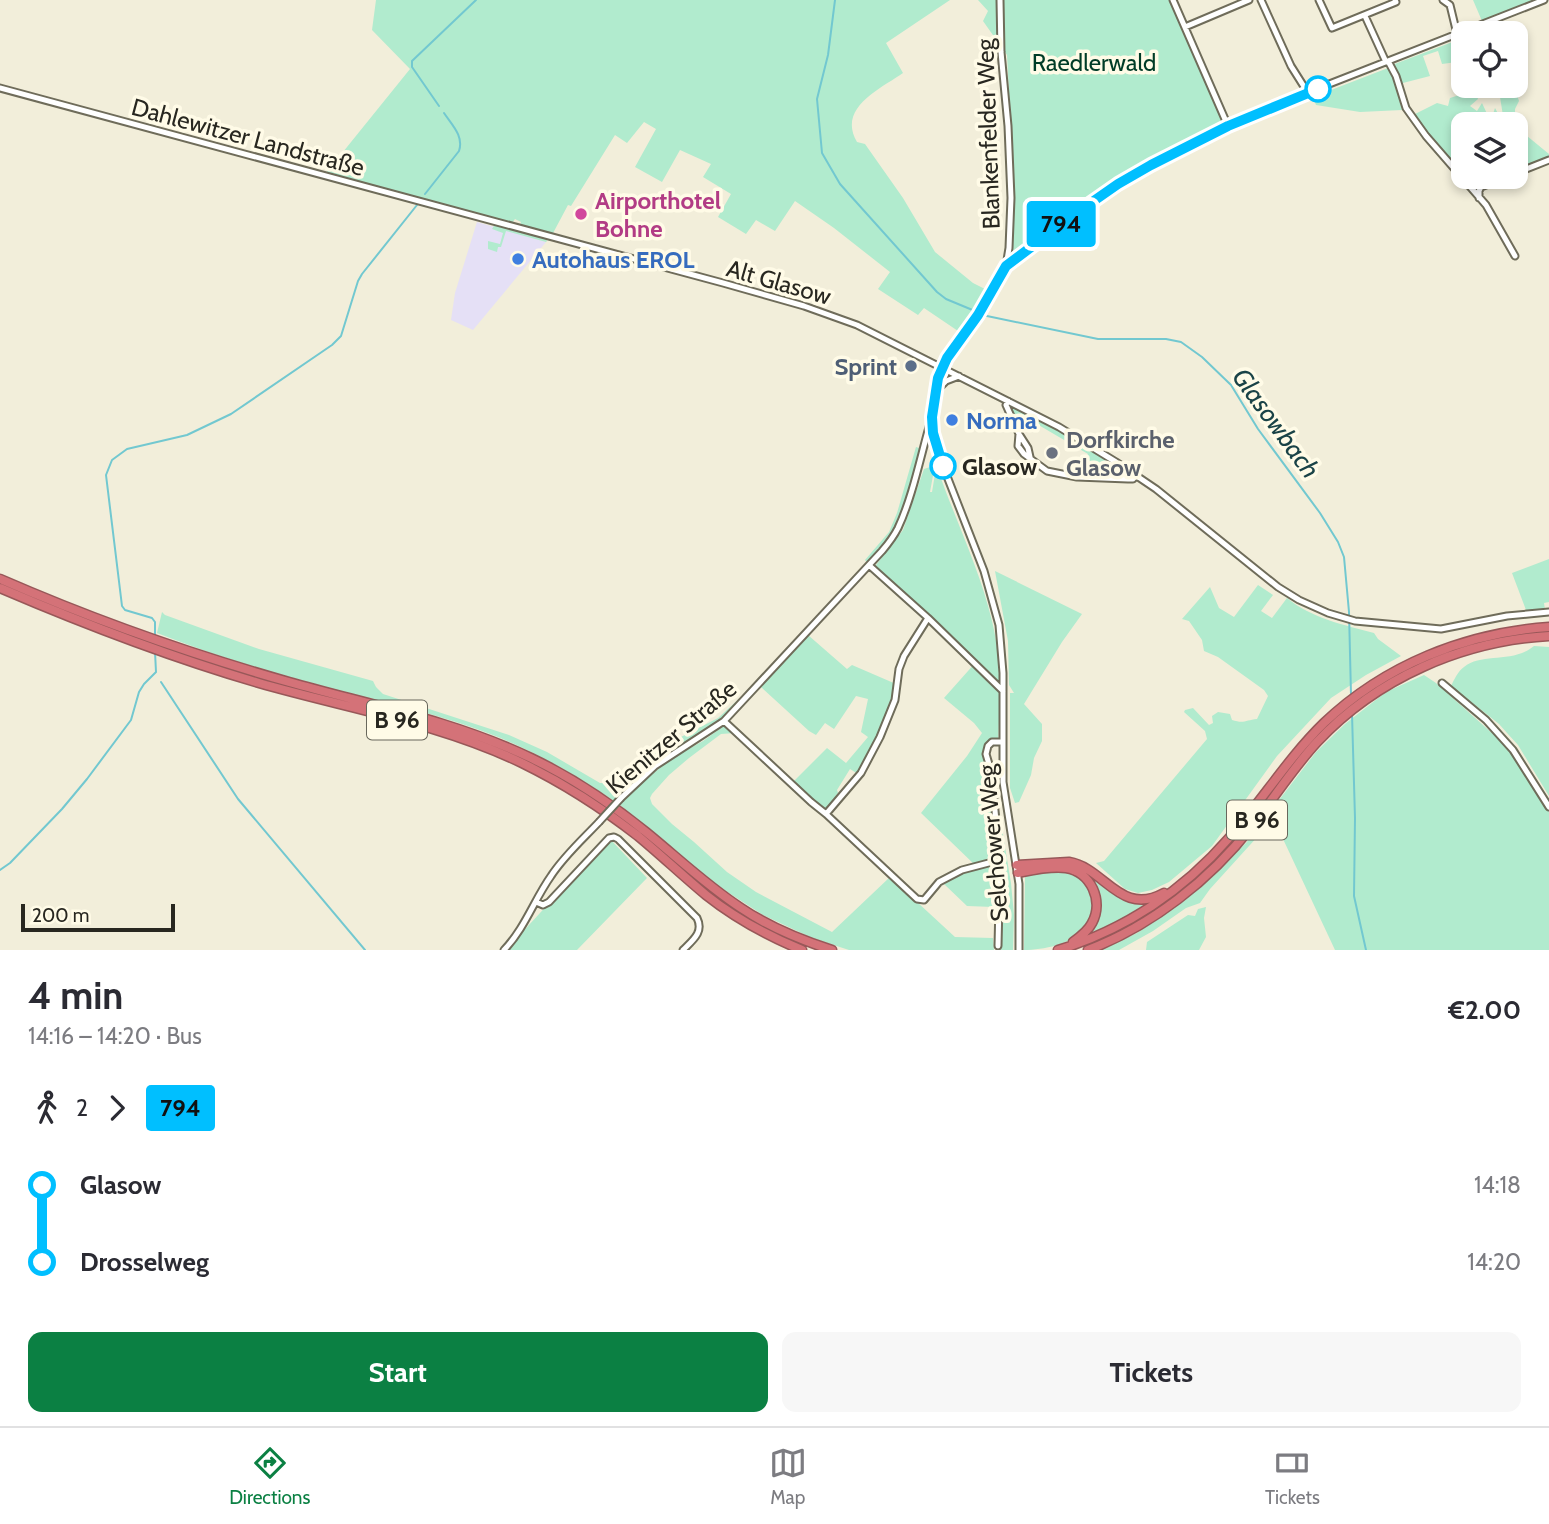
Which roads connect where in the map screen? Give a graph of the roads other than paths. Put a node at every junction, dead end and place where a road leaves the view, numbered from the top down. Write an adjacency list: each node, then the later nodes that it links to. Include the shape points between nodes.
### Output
1 (1000, 0): 26 (street, Blankenfelder Weg, via 1011,198)
2 (1173, 0): 12 (street)
3 (1250, 0): 12 (street)
4 (1261, 0): 16 (street)
5 (1319, 0): 9 (street, via 1332,29)
6 (1443, 0): 10 (street, via 1450,5)
7 (1544, 0): 11 (street)
8 (1396, 1): 9 (street)
9 (1365, 16): 14 (street)
10 (1454, 21)
11 (1490, 21)
12 (1185, 27): 17 (street)
13 (1451, 36): 14 (street)
14 (1387, 62): 16 (street); 19 (street, via 1406,108)
15 (0, 88): 24 (street, Dahlewitzer Landstraße)
16 (1308, 93): 17 (street)
17 (1228, 126): 26 (street, via 1118,184)
18 (1549, 160): 20 (street)
19 (1451, 165)
20 (1528, 168)
21 (1471, 189): 23 (street)
22 (1480, 189): 23 (street)
23 (1479, 198): 25 (street)
24 (486, 219): 27 (street, Alt Glasow, via 804,306 857,325)
25 (1515, 256)
26 (1006, 266): 27 (street, Selchower Weg)
27 (942, 368): 28 (street, Alt Glasow); 29 (street, Selchower Weg)
28 (959, 376): 29 (street); 30 (street, Alt Glasow)
29 (935, 392): 31 (street, Selchower Weg)
30 (1008, 401): 34 (street, Alt Glasow); 34 (street, via 1019,434 1018,446 1041,467 1071,477 1133,479)
31 (932, 417): 32 (street, Kienitzer Straße); 33 (street, Selchower Weg)
32 (925, 447): 33 (street); 35 (street, Kienitzer Straße, via 898,528)
33 (937, 447): 46 (street, Selchower Weg, via 989,587 1001,640)
34 (1136, 475): 38 (street, Alt Glasow, via 1278,587 1343,618 1441,629)
35 (870, 566): 39 (street); 48 (street, Kienitzer Straße)
36 (0, 579): 42 (highway, B 96)
37 (0, 588): 42 (highway, B 96)
38 (1549, 612)
39 (928, 618): 46 (street); 51 (street, via 904,656 894,700 876,746 861,773)
40 (1549, 627): 44 (highway, B 96, via 1472,640 1445,648)
41 (1549, 635): 44 (highway, B 96, via 1485,644)
42 (146, 641): 43 (highway, B 96)
43 (162, 647): 60 (highway, B 96, via 255,681 456,737 522,763 596,805 740,919); 61 (highway, B 96, via 458,728 531,758 603,799 744,910)
44 (1418, 664): 47 (highway, B 96, via 1371,685)
45 (1441, 683): 50 (street, via 1486,720 1513,750)
46 (1003, 691): 49 (street, Selchower Weg)
47 (1359, 700): 54 (highway, B 96, via 1349,702 1299,749 1230,838); 63 (highway, B 96, via 1308,753 1252,827 1194,886 1141,925)
48 (724, 721): 51 (street, Selchower Weg); 55 (street, Kienitzer Straße, bridge, via 655,766 621,798 557,867)
49 (1002, 742): 52 (street, Selchower Weg, via 992,742 986,754); 53 (street, Selchower Weg, via 1005,798)
50 (1549, 807)
51 (826, 814): 52 (street, Selchower Weg, via 916,900 924,900 939,882 962,870)
52 (1000, 860): 56 (street, Selchower Weg)
53 (1017, 869): 54 (highway, via 1077,863 1121,895 1138,900 1158,896); 57 (highway, via 1066,868 1085,876 1092,886 1097,901 1094,920); 62 (street, Selchower Weg)
54 (1188, 880): 57 (highway, B 96, via 1135,917)
55 (536, 902): 58 (street, Kienitzer Straße); 59 (street, via 548,902 614,837 697,918 700,930)
56 (999, 946)
57 (1061, 949)
58 (504, 950)
59 (683, 950)
60 (802, 950)
61 (832, 950)
62 (1019, 950)
63 (1088, 950)

